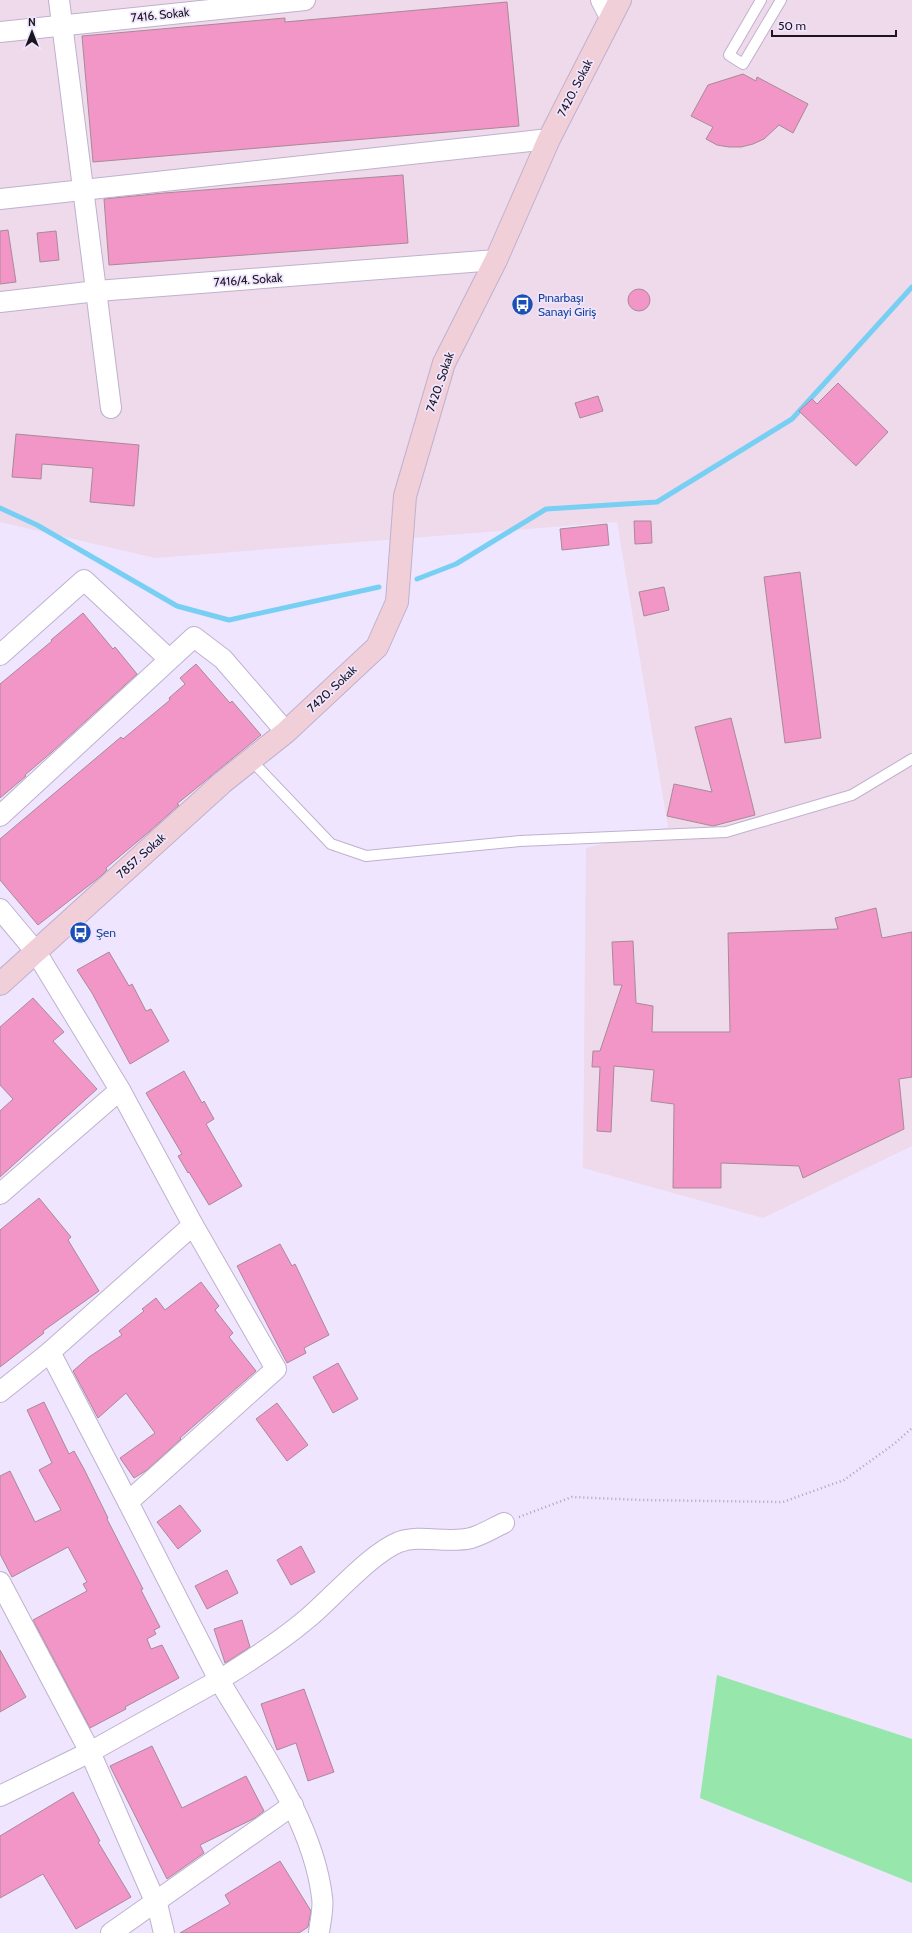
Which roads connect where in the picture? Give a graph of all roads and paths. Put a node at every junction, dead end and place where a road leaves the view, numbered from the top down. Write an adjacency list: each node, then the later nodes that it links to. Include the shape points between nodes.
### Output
1 (59, 0): 8 (street)
2 (305, 0): 6 (street, 7416. Sokak)
3 (620, 0): 7 (street, 7420. Sokak)
4 (761, 0): 5 (lane, via 728,55 743,64)
5 (778, 1)
6 (227, 4): 8 (street, 7416. Sokak)
7 (606, 10): 10 (street, 7420. Sokak)
8 (63, 26): 9 (street, 7416. Sokak); 11 (street)
9 (0, 32)
10 (549, 139): 11 (street); 13 (street, 7420. Sokak)
11 (85, 191): 12 (street); 14 (street)
12 (0, 199)
13 (496, 260): 14 (street, 7416/4. Sokak); 19 (street, 7420. Sokak, via 444,363 405,496 397,602 377,647)
14 (97, 291): 15 (street, 7416/4. Sokak); 16 (street)
15 (0, 302)
16 (111, 408)
17 (0, 655): 18 (street, via 84,580)
18 (170, 659): 19 (street, via 194,637 223,659); 22 (street)
19 (286, 732): 21 (street, 7857. Sokak)
20 (912, 759): 21 (lane, via 852,795 726,832 520,841 366,856 331,844)
21 (250, 760): 24 (street, 7857. Sokak)
22 (0, 816)
23 (0, 909): 24 (street)
24 (36, 952): 25 (street, 7857. Sokak); 26 (street)
25 (0, 984)
26 (120, 1090): 27 (street); 28 (street)
27 (0, 1194)
28 (193, 1225): 29 (street); 32 (street, via 276,1369)
29 (50, 1352): 30 (street); 32 (street)
30 (0, 1392)
31 (912, 1428): 33 (path, via 844,1480 783,1502 572,1497)
32 (128, 1502): 35 (street)
33 (504, 1523): 35 (street, via 471,1538 398,1542 376,1556 308,1618 263,1654)
34 (0, 1582): 36 (street)
35 (219, 1680): 36 (street); 38 (street)
36 (90, 1752): 37 (street); 39 (street)
37 (0, 1796)
38 (293, 1805): 39 (street); 42 (street, via 311,1849 322,1898)
39 (155, 1902): 40 (street); 41 (street)
40 (112, 1933)
41 (164, 1933)
42 (318, 1933)

